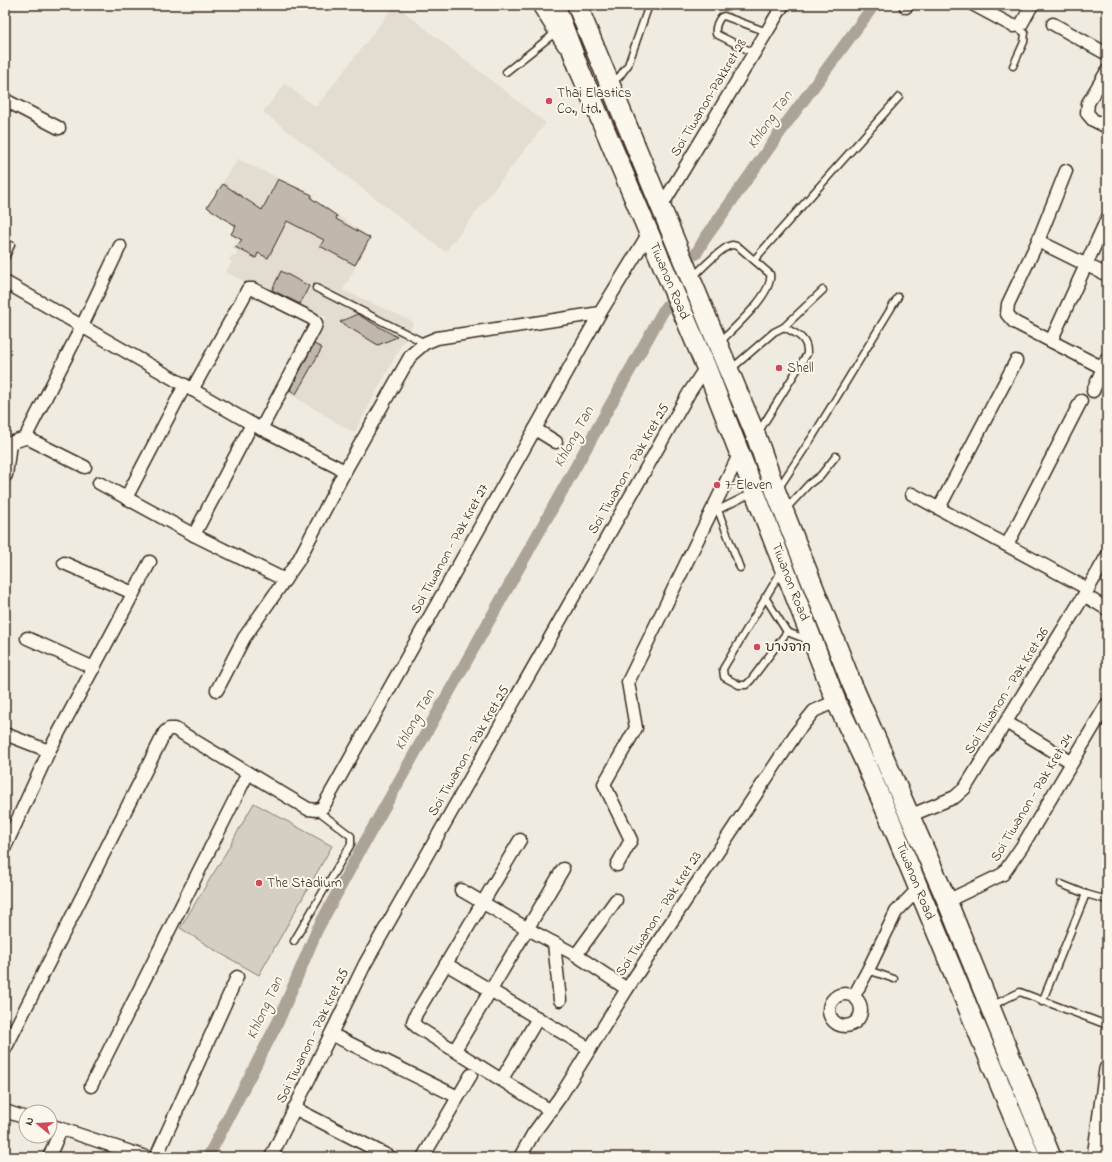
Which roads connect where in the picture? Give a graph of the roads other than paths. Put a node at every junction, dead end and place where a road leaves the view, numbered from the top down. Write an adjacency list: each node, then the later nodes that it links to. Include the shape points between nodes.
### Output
1 (538, 5): 11 (street)
2 (555, 5): 15 (main road, Tiwanon Road)
3 (649, 5): 18 (lane, via 628,65 619,77)
4 (783, 5): 10 (street, Soi Tiwanon-Pakkret 28)
5 (974, 5): 9 (street)
6 (1032, 5): 9 (street, via 1021,25)
7 (580, 6): 18 (main road, Tiwanon Road)
8 (1053, 24): 13 (street)
9 (1013, 26): 14 (lane, via 1025,32 1024,42)
10 (767, 32): 12 (street, Soi Tiwanon-Pakkret 28); 12 (lane, via 724,16 720,17 715,29 716,34)
11 (555, 33): 15 (street); 16 (lane)
12 (754, 53): 24 (street, Soi Tiwanon-Pakkret 28)
13 (1107, 54)
14 (1013, 66)
15 (580, 71): 26 (main road, Tiwanon Road)
16 (506, 72)
17 (1107, 72): 21 (street, via 1088,103 1087,113 1093,120)
18 (609, 82): 24 (main road, Tiwanon Road)
19 (899, 97): 31 (lane)
20 (5, 100): 22 (street)
21 (1107, 127)
22 (59, 128)
23 (1066, 171): 27 (street)
24 (661, 207): 34 (main road, Tiwanon Road)
25 (1107, 219): 32 (street)
26 (648, 233): 39 (street, Soi Tiwanon - Pak Kret 27); 47 (main road, Tiwanon Road)
27 (1038, 241): 32 (street); 42 (street, via 1008,304 1007,314 1014,322)
28 (12, 245): 30 (lane)
29 (120, 246): 40 (street)
30 (5, 258)
31 (754, 260): 34 (lane, via 736,245 730,245); 44 (lane, via 770,274 770,284 742,320)
32 (1085, 265): 33 (street); 42 (street)
33 (1107, 276)
34 (692, 278): 44 (main road, Tiwanon Road)
35 (5, 282): 40 (street)
36 (316, 288): 43 (lane)
37 (823, 290): 41 (lane)
38 (898, 297): 64 (lane)
39 (600, 313): 43 (street, via 437,338); 53 (street, Soi Tiwanon - Pak Kret 27)
40 (82, 326): 49 (street); 55 (street, via 28,432)
41 (784, 327): 48 (lane, via 774,332); 54 (lane, via 804,339 808,347 807,354)
42 (1051, 341): 46 (street)
43 (425, 343): 60 (street, via 411,355)
44 (718, 344): 48 (main road, Tiwanon Road)
45 (1016, 360): 67 (street)
46 (1105, 363): 50 (street)
47 (706, 367): 57 (main road, Tiwanon Road); 123 (street, Soi Tiwanon - Pak Kret 25, via 365,964)
48 (729, 370): 54 (main road, Tiwanon Road)
49 (188, 388): 52 (street); 52 (street, via 248,289 253,289 313,318 315,327); 66 (street)
50 (1094, 391)
51 (1081, 401): 70 (street)
52 (257, 426): 60 (street); 69 (street)
53 (535, 429): 56 (street); 93 (street, Soi Tiwanon - Pak Kret 27, via 323,806)
54 (756, 436): 64 (main road, Tiwanon Road)
55 (28, 437): 59 (street, via 33,442); 61 (street, via 10,443)
56 (556, 442)
57 (740, 453): 63 (main road, Tiwanon Road); 97 (street, via 628,682 636,728 604,784 631,840)
58 (836, 456): 68 (lane, via 820,476)
59 (85, 467)
60 (345, 472): 76 (street, via 298,561)
61 (6, 475)
62 (100, 483): 66 (street)
63 (755, 492): 74 (main road, Tiwanon Road); 75 (lane, via 718,510)
64 (776, 492): 68 (main road, Tiwanon Road)
65 (912, 494): 67 (street)
66 (126, 498): 69 (street)
67 (938, 508): 70 (street)
68 (785, 510): 94 (main road, Tiwanon Road, via 851,682)
69 (194, 535): 76 (street)
70 (1007, 545): 77 (street)
71 (1107, 556): 77 (street, Soi Tiwanon - Pak Kret 26)
72 (150, 562): 78 (street)
73 (64, 563): 78 (street)
74 (784, 566): 79 (lane); 83 (main road, Tiwanon Road)
75 (740, 568)
76 (285, 580): 85 (street, via 244,638)
77 (1086, 592): 80 (street); 88 (street, Soi Tiwanon - Pak Kret 26)
78 (133, 593): 84 (street)
79 (765, 597): 81 (lane); 81 (lane, via 723,669 724,677 739,685 746,685)
80 (1107, 609)
81 (787, 632): 83 (lane)
82 (28, 638): 84 (street)
83 (813, 642): 86 (main road, Tiwanon Road)
84 (94, 668): 90 (street)
85 (217, 690)
86 (836, 701): 100 (main road, Tiwanon Road, via 867,767); 115 (street, Soi Tiwanon - Pak Kret 23, via 814,710 797,732)
87 (1107, 704): 91 (street, Soi Tiwanon - Pak Kret 24)
88 (1006, 722): 91 (street); 94 (street, Soi Tiwanon - Pak Kret 26, via 965,788 955,797)
89 (5, 734): 90 (street)
90 (49, 751): 96 (street)
91 (1071, 762): 105 (street, Soi Tiwanon - Pak Kret 24, via 1023,845 1003,874)
92 (248, 773): 93 (street, via 308,809); 124 (street, via 175,729 165,732); 130 (street)
93 (317, 810): 108 (lane, via 351,836 351,844)
94 (909, 816): 105 (main road, Tiwanon Road)
95 (520, 840): 106 (street)
96 (5, 847)
97 (617, 865)
98 (564, 869): 107 (street)
99 (1061, 884): 102 (lane)
100 (918, 889): 112 (street, via 896,912); 145 (main road, Tiwanon Road)
101 (461, 890): 106 (street)
102 (1086, 894): 104 (lane); 119 (lane)
103 (616, 900): 110 (street)
104 (1107, 900)
105 (947, 901): 120 (main road, Tiwanon Road)
106 (483, 903): 107 (street); 111 (street)
107 (528, 929): 109 (street); 116 (street)
108 (294, 941)
109 (554, 943): 110 (street); 118 (street)
110 (576, 955): 115 (street)
111 (446, 964): 116 (street); 126 (street, via 413,1022)
112 (868, 970): 114 (lane); 117 (street)
113 (237, 977): 140 (street)
114 (894, 979)
115 (627, 989): 125 (street, Soi Tiwanon - Pak Kret 23)
116 (491, 990): 121 (street); 126 (street)
117 (854, 996)
118 (560, 1000)
119 (1042, 1002): 120 (lane, via 1020,992); 122 (lane)
120 (990, 1007): 146 (main road, Tiwanon Road)
121 (538, 1018): 125 (street); 129 (street)
122 (1107, 1025)
123 (331, 1034): 131 (street); 132 (street, Soi Tiwanon - Pak Kret 25)
124 (5, 1049)
125 (590, 1049): 133 (street, Soi Tiwanon - Pak Kret 23)
126 (455, 1050): 129 (street)
127 (1107, 1069): 147 (street)
128 (471, 1075): 131 (street)
129 (502, 1079): 133 (street)
130 (91, 1086)
131 (458, 1097): 143 (street)
132 (294, 1108): 141 (street, Soi Tiwanon - Pak Kret 25); 142 (street)
133 (551, 1110): 144 (street, Soi Tiwanon - Pak Kret 23)
134 (5, 1111): 135 (street)
135 (18, 1115)
136 (58, 1128): 139 (street)
137 (52, 1144): 138 (street)
138 (49, 1157)
139 (146, 1157)
140 (156, 1157)
141 (271, 1157)
142 (390, 1157)
143 (423, 1157)
144 (520, 1157)
145 (1030, 1157)
146 (1051, 1157)
147 (1095, 1157)

